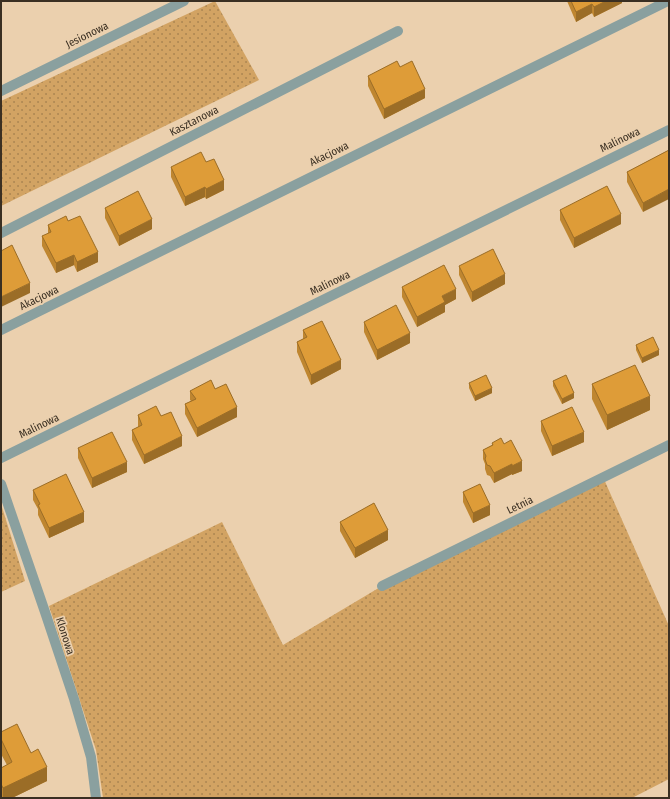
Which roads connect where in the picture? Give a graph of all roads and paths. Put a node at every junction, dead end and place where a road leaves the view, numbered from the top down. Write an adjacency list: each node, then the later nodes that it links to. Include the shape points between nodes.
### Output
1 (184, 1): 4 (street, Jesionowa)
2 (668, 1): 7 (street, Akacjowa)
3 (398, 31): 6 (street, Kasztanowa)
4 (1, 90)
5 (669, 130): 9 (street, Malinowa)
6 (1, 233)
7 (1, 330)
8 (669, 445): 11 (street, Letnia)
9 (1, 458)
10 (1, 484): 12 (street, Klonowa, via 74,699 91,757)
11 (382, 586)
12 (96, 798)

